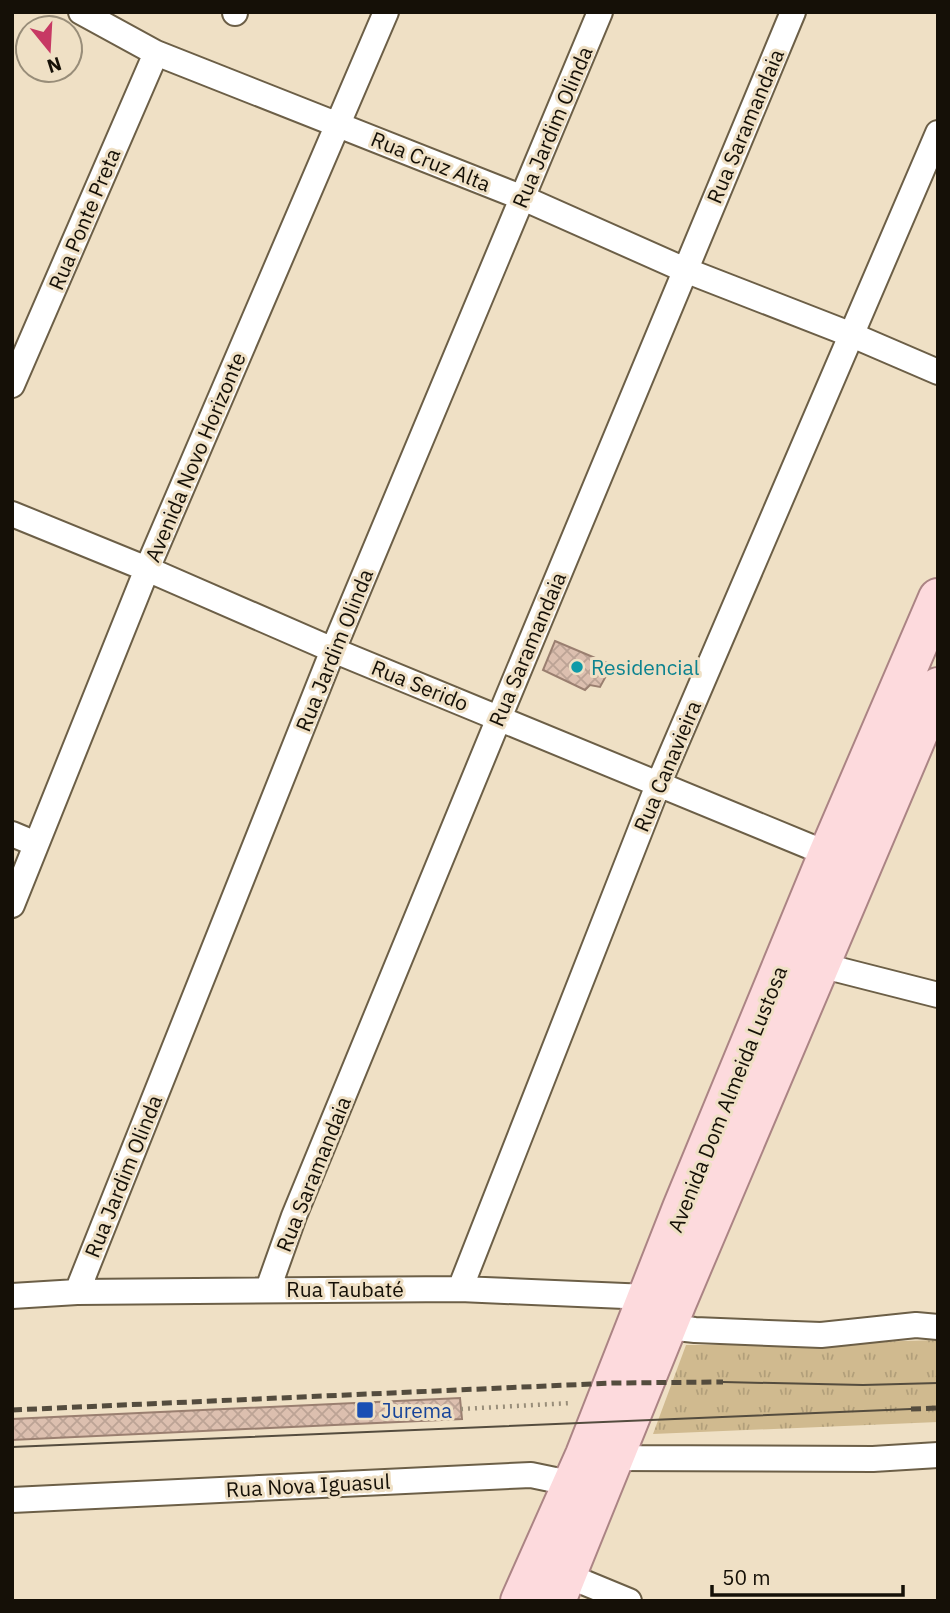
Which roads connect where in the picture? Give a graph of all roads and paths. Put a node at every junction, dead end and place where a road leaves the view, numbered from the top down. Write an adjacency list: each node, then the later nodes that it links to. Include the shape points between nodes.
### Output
1 (80, 12): 5 (street, Rua Cruz Alta)
2 (386, 12): 6 (street, Avenida Novo Horizonte)
3 (600, 12): 8 (street, Rua Jardim Olinda)
4 (793, 12): 9 (street, Rua Saramandaia)
5 (156, 52): 6 (street, Rua Cruz Alta); 12 (street, Rua Ponte Preta)
6 (338, 123): 8 (street, Rua Cruz Alta); 14 (street, Avenida Novo Horizonte)
7 (938, 134): 10 (street, Rua Canavieira)
8 (523, 198): 9 (street, Rua Cruz Alta); 16 (street, Rua Jardim Olinda)
9 (685, 271): 10 (street, Rua Cruz Alta); 18 (street, Rua Saramandaia)
10 (852, 335): 11 (street, Rua Cruz Alta); 19 (street, Rua Canavieira)
11 (938, 372)
12 (12, 385)
13 (12, 514): 14 (street, Rua Serido)
14 (147, 569): 16 (street, Rua Serido); 21 (street, Avenida Novo Horizonte)
15 (938, 598): 22 (main road, Avenida Dom Almeida Lustosa)
16 (333, 650): 18 (street, Rua Serido); 28 (street, Rua Jardim Olinda)
17 (938, 687): 24 (main road, Avenida Dom Almeida Lustosa)
18 (499, 718): 19 (street, Rua Serido); 26 (street, Rua Saramandaia)
19 (658, 785): 22 (street, Rua Serido); 27 (street, Rua Canavieira)
20 (12, 834): 21 (street)
21 (36, 844): 23 (street, Avenida Novo Horizonte)
22 (828, 854): 30 (main road, Avenida Dom Almeida Lustosa, via 682,1208)
23 (12, 905)
24 (820, 965): 25 (street); 30 (main road, Avenida Dom Almeida Lustosa)
25 (938, 995)
26 (268, 1289): 27 (street, Rua Taubaté); 28 (street, Rua Taubaté)
27 (460, 1289): 30 (street, Rua Taubaté)
28 (78, 1292): 29 (street, Rua Taubaté)
29 (12, 1296)
30 (664, 1309): 31 (street, Rua Taubaté, via 695,1330 821,1335); 35 (main road, Avenida Dom Almeida Lustosa)
31 (938, 1326)
32 (547, 1405): 33 (path)
33 (461, 1409)
34 (938, 1455): 35 (street, Rua Nova Iguasul)
35 (593, 1471): 36 (street, Rua Nova Iguasul); 37 (main road, Avenida Dom Almeida Lustosa)
36 (12, 1500)
37 (553, 1578): 38 (main road, Avenida Dom Almeida Lustosa); 39 (street)
38 (520, 1601)
39 (629, 1601)

